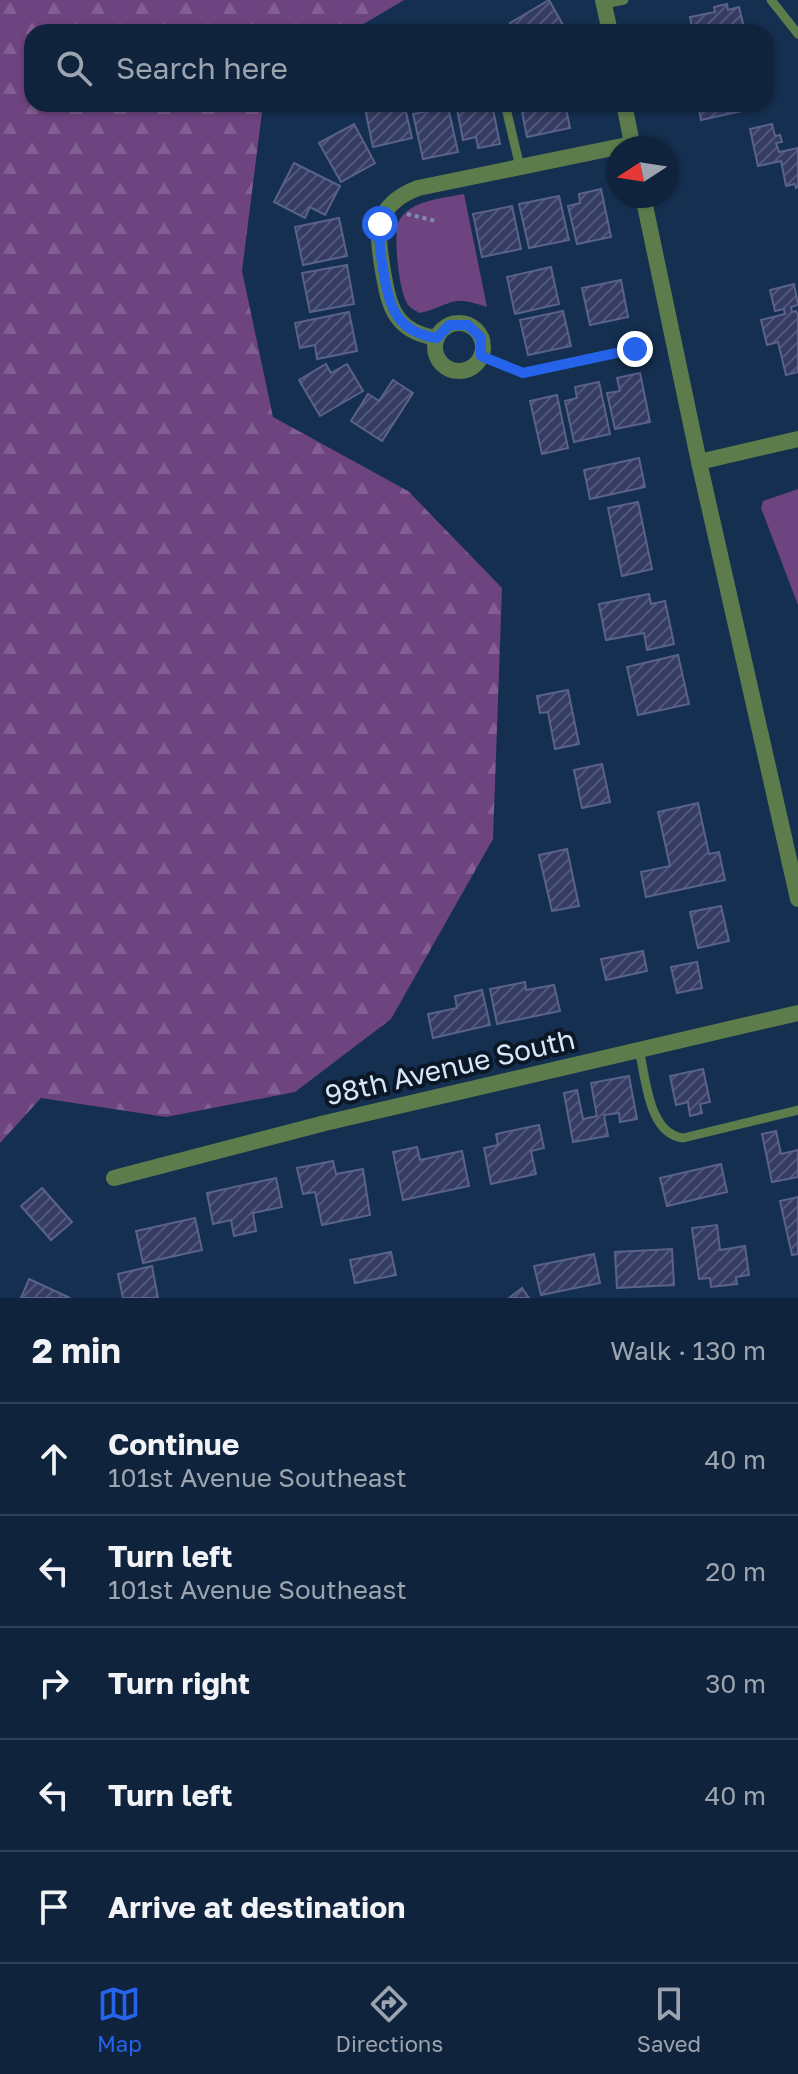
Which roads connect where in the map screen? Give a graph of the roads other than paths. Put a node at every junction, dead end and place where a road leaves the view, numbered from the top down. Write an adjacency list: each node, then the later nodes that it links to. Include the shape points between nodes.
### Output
1 (624, 0): 3 (lane)
2 (771, 0): 5 (lane)
3 (604, 2): 4 (street)
4 (608, 24)
5 (798, 34)
6 (507, 112): 10 (lane)
7 (626, 112): 8 (street)
8 (631, 136)
9 (606, 151): 10 (street)
10 (520, 167): 12 (street, via 418,188 390,205 380,224 388,303 408,328)
11 (646, 208): 16 (street)
12 (437, 338): 14 (street, via 437,356 450,369 468,369); 14 (street, via 449,325 468,325 481,338)
13 (635, 349): 14 (lane, via 523,373)
14 (481, 356)
15 (798, 439): 16 (street)
16 (699, 462): 17 (street)
17 (798, 899)
18 (798, 1013): 19 (street, 98th Avenue South)
19 (639, 1050): 20 (lane, via 653,1108 660,1125 674,1137); 21 (street, 98th Avenue South)
20 (798, 1110)
21 (114, 1178)

